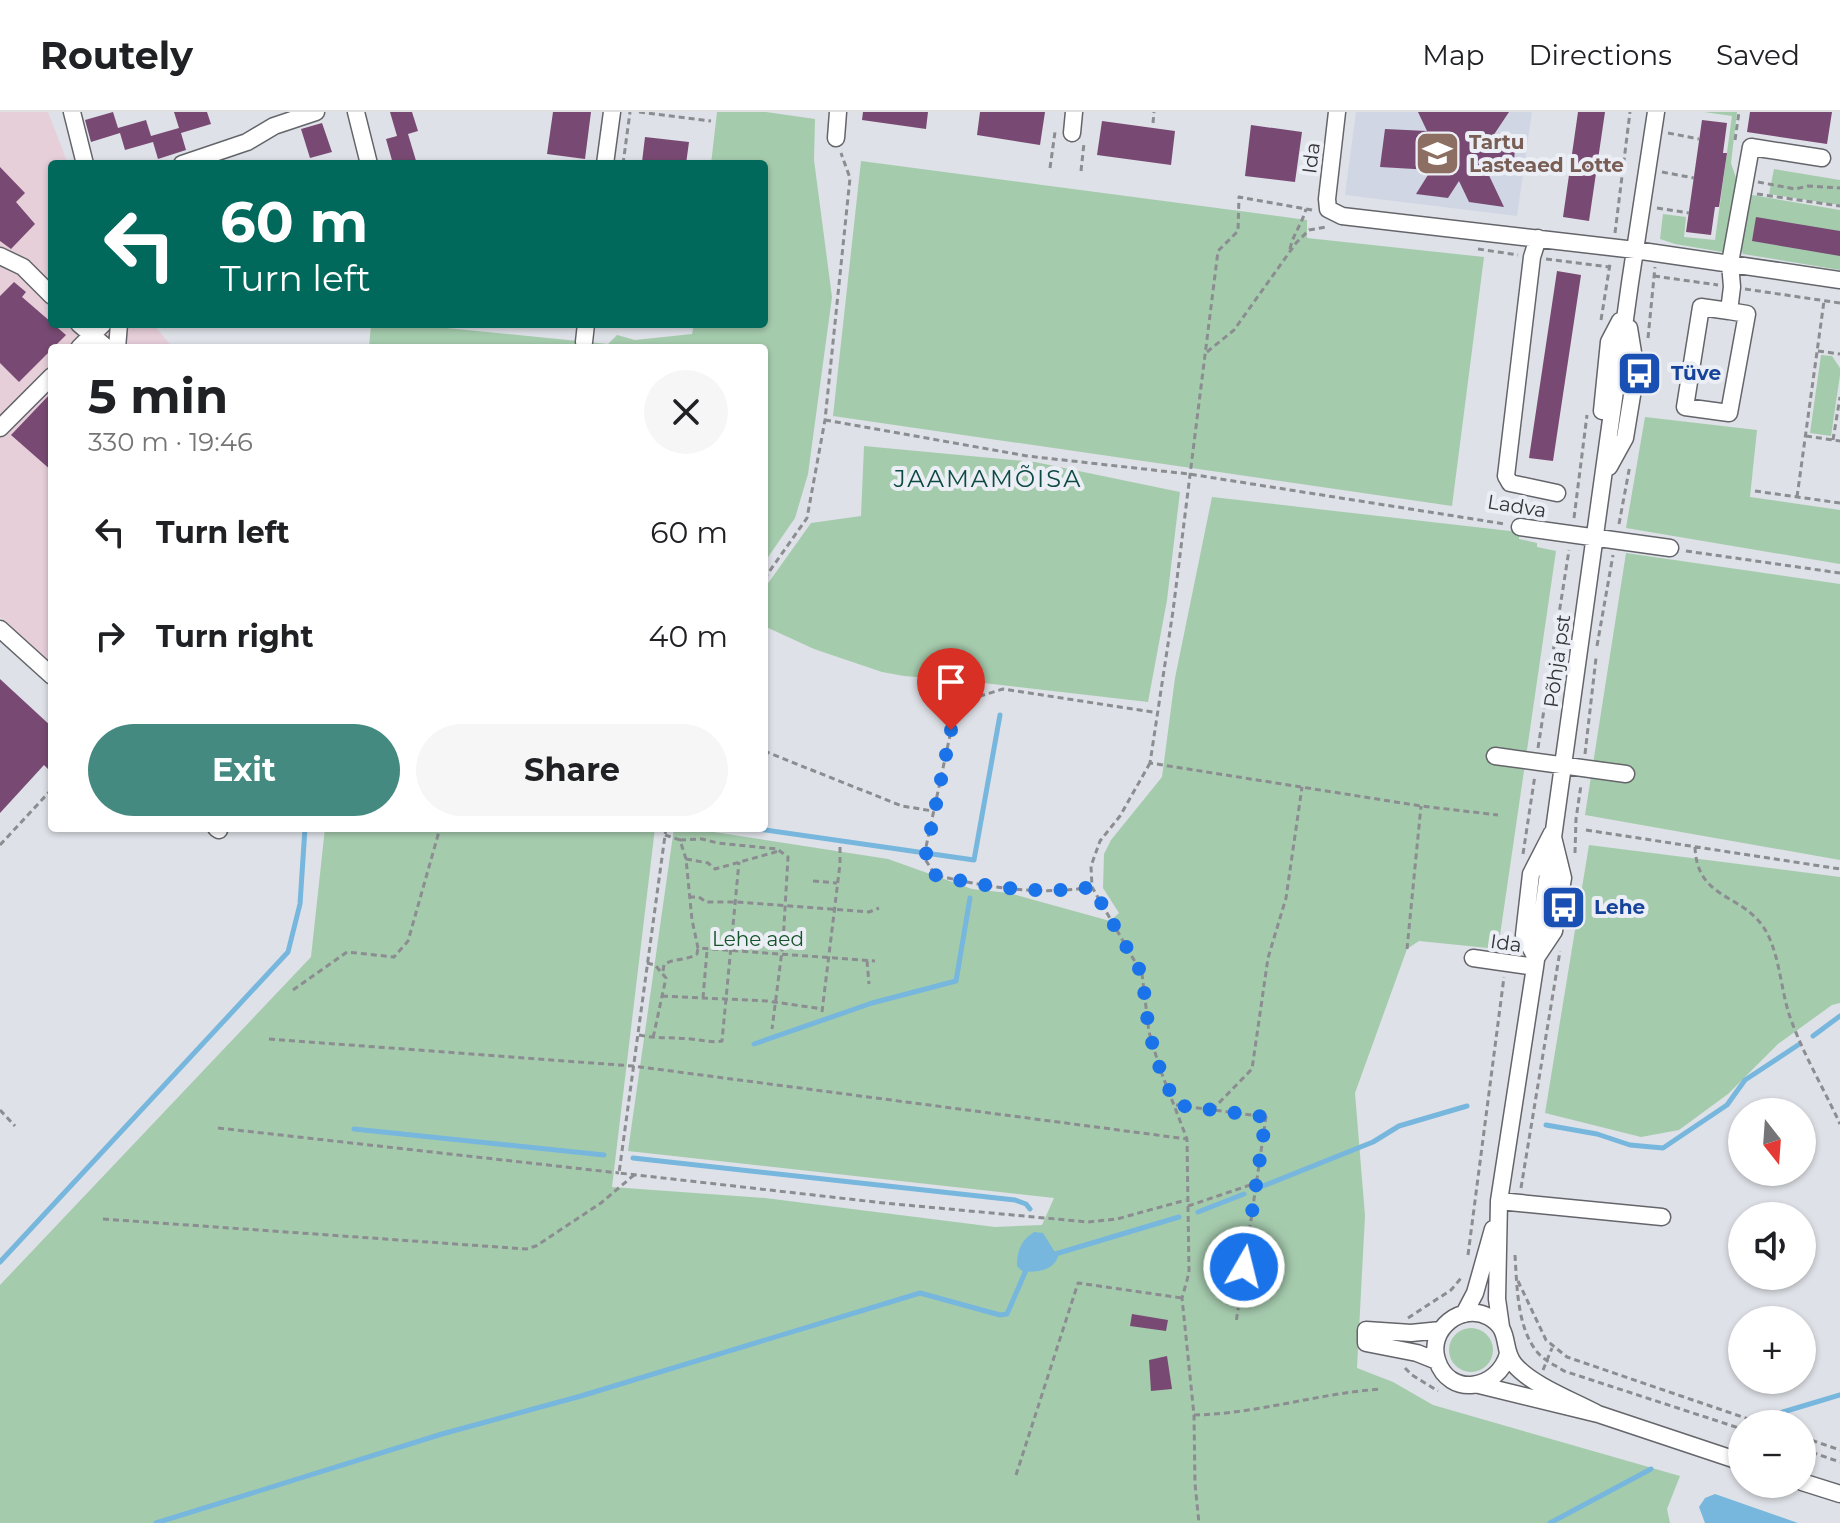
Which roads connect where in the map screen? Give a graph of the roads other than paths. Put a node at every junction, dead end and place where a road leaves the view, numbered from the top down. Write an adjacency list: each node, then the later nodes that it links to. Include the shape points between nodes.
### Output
1 (72, 112): 12 (street)
2 (316, 112): 13 (street)
3 (356, 112): 14 (street)
4 (612, 112): 15 (street)
5 (838, 112): 10 (street)
6 (1074, 112): 9 (street)
7 (1337, 112): 16 (street, Ida, via 1327,199 1320,210)
8 (1656, 112): 17 (street, Põhja pst)
9 (1072, 133)
10 (836, 138)
11 (1822, 158): 19 (street, via 1751,147)
12 (84, 160)
13 (194, 160)
14 (368, 160)
15 (606, 160)
16 (1538, 238): 17 (street); 27 (street, via 1506,476 1516,486)
17 (1635, 250): 19 (street); 29 (street, Põhja pst)
18 (0, 256): 21 (street, via 23,267)
19 (1730, 263): 20 (street); 22 (street)
20 (1840, 280)
21 (48, 292)
22 (1729, 311): 22 (street, via 1701,307 1685,407 1729,413 1747,314)
23 (586, 328): 24 (street)
24 (584, 342)
25 (48, 380): 26 (street)
26 (0, 428)
27 (1557, 493)
28 (1520, 527): 29 (street, Ladva)
29 (1595, 537): 30 (street, Ladva); 34 (street, Põhja pst)
30 (1670, 548)
31 (0, 629): 32 (street)
32 (48, 672)
33 (1495, 756): 34 (street)
34 (1562, 765): 35 (street); 37 (street, Põhja pst)
35 (1626, 774)
36 (1473, 958): 37 (street, Ida)
37 (1535, 962): 38 (street, Põhja pst)
38 (1498, 1209): 39 (street); 40 (street, Põhja pst); 41 (street, Põhja pst)
39 (1662, 1217)
40 (1464, 1314): 41 (street, via 1484,1315); 42 (street)
41 (1501, 1327): 43 (street)
42 (1441, 1330): 44 (street); 44 (street, via 1366,1330 1366,1343)
43 (1508, 1354): 45 (street, via 1495,1377); 46 (street, via 1523,1373)
44 (1437, 1361): 45 (street, via 1458,1383)
45 (1479, 1385): 46 (street)
46 (1598, 1414): 47 (street)
47 (1728, 1457)
48 (1816, 1486): 49 (street)
49 (1840, 1494)

